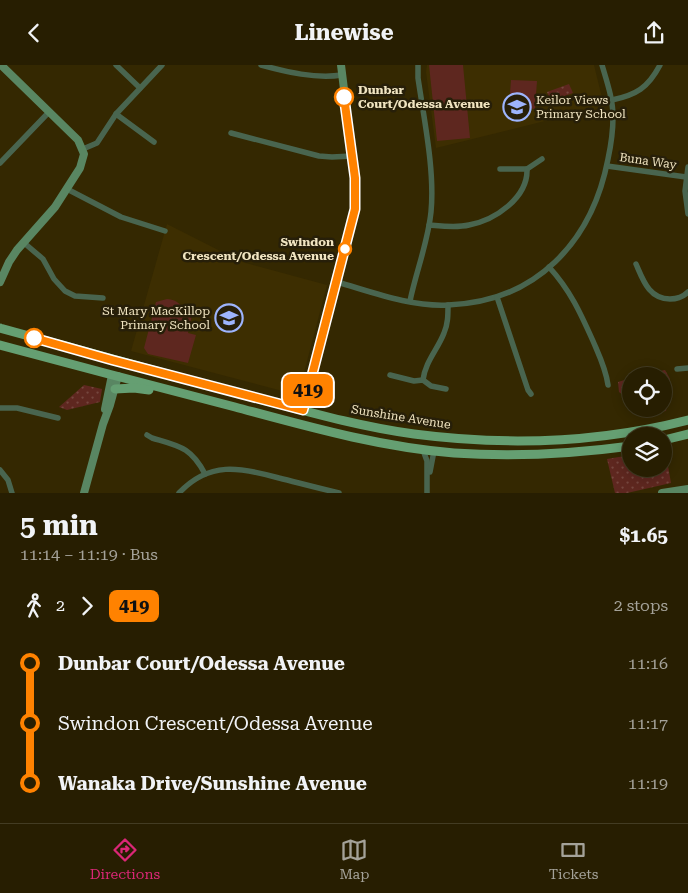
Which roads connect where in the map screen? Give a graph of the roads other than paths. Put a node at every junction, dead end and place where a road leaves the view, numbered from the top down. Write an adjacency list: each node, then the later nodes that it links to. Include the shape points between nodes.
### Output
1 (116, 65): 10 (street)
2 (162, 65): 10 (street)
3 (261, 65): 9 (street, via 310,76)
4 (341, 65): 9 (street)
5 (418, 65): 28 (street, via 432,189)
6 (602, 65): 11 (street)
7 (660, 65): 11 (street, via 651,80 638,91)
8 (2, 69): 12 (street)
9 (342, 75): 17 (street)
10 (140, 88): 13 (street)
11 (612, 100): 20 (street, via 613,128)
12 (49, 112): 16 (street); 19 (street)
13 (116, 114): 15 (street); 16 (street, via 97,143)
14 (231, 133): 17 (street, via 319,156)
15 (154, 142)
16 (83, 149): 25 (street, via 82,165)
17 (352, 156): 34 (street, via 355,209)
18 (542, 159): 23 (street)
19 (0, 163)
20 (607, 166): 24 (street, Buna Way); 32 (street, via 590,217 570,246)
21 (688, 167): 24 (street)
22 (500, 169): 23 (street)
23 (527, 169): 28 (street, via 527,179 520,192 497,214 468,225)
24 (686, 177): 26 (street)
25 (67, 189): 29 (street, via 120,217); 30 (street)
26 (687, 205): 27 (street)
27 (688, 214)
28 (429, 225): 38 (street)
29 (165, 231)
30 (24, 242): 33 (street); 37 (street, via 44,259 54,279 65,291 75,296)
31 (636, 264): 35 (street, via 656,296 680,298)
32 (549, 267): 36 (street, via 535,279); 48 (street, via 575,301 604,367 606,386)
33 (0, 280)
34 (337, 283): 38 (street); 54 (street)
35 (688, 292)
36 (497, 297): 39 (street); 51 (street)
37 (103, 298)
38 (410, 301): 39 (street)
39 (448, 305): 47 (street, via 444,332)
40 (0, 328): 42 (main road, Sunshine Avenue)
41 (0, 345): 46 (main road)
42 (118, 362): 46 (main road); 54 (main road, Sunshine Avenue)
43 (688, 368): 44 (street)
44 (677, 369)
45 (390, 375): 47 (street)
46 (115, 376): 49 (street); 52 (main road); 57 (street)
47 (423, 380): 50 (street, via 431,386)
48 (615, 388)
49 (115, 389): 52 (main road, via 138,388); 57 (street)
50 (448, 389)
51 (528, 393)
52 (184, 394): 58 (main road)
53 (0, 408): 55 (street, via 16,408)
54 (303, 410): 58 (main road); 59 (main road, Sunshine Avenue)
55 (58, 418)
56 (688, 420): 59 (main road, Sunshine Avenue, via 617,435 536,441 466,439)
57 (103, 423): 71 (street)
58 (299, 424): 64 (main road)
59 (376, 428): 65 (main road, via 428,441)
60 (688, 434): 61 (main road)
61 (672, 438)
62 (149, 439): 67 (street, via 185,449 194,456)
63 (622, 447): 65 (main road, via 535,455)
64 (423, 450): 65 (main road); 68 (street, via 428,461)
65 (434, 451): 68 (street)
66 (0, 470): 70 (street)
67 (204, 474): 72 (street); 73 (street, via 242,469)
68 (428, 476): 74 (street)
69 (688, 489): 75 (street)
70 (12, 493)
71 (84, 493)
72 (179, 493)
73 (338, 493)
74 (427, 493)
75 (662, 493)

